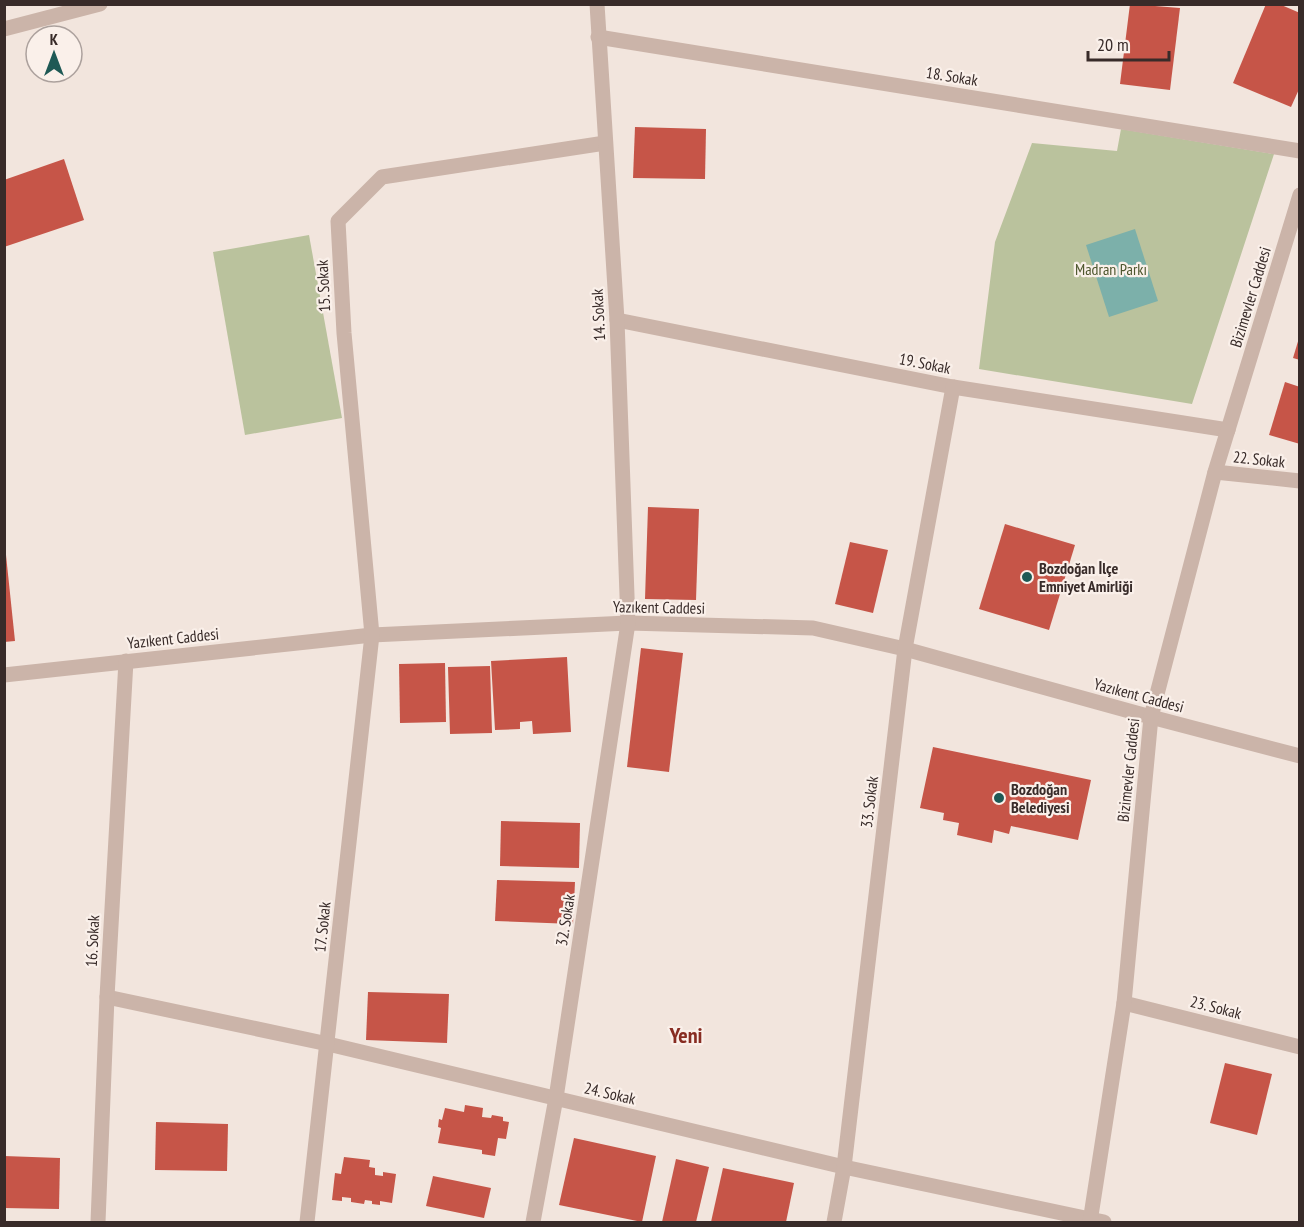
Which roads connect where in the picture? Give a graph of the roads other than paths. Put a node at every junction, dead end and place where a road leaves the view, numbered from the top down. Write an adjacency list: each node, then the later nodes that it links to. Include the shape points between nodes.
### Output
1 (100, 4): 3 (street)
2 (597, 4): 4 (street, 14. Sokak)
3 (4, 29)
4 (598, 38): 5 (street, 14. Sokak); 6 (street, 18. Sokak)
5 (605, 143): 8 (street, 14. Sokak); 14 (street, 15. Sokak, via 381,177 338,220 344,333)
6 (1299, 151)
7 (1299, 195): 10 (street, Bizimevler Caddesi)
8 (617, 320): 9 (street, 19. Sokak); 13 (street, 14. Sokak)
9 (953, 387): 10 (street, 19. Sokak); 15 (street, 33. Sokak)
10 (1228, 430): 11 (street, Bizimevler Caddesi)
11 (1215, 472): 12 (street, 22. Sokak); 18 (street, Bizimevler Caddesi)
12 (1299, 481)
13 (628, 623): 14 (street, Yazıkent Caddesi); 15 (street, Yazıkent Caddesi, via 813,628); 24 (street, 32. Sokak)
14 (372, 635): 16 (street, Yazıkent Caddesi); 22 (street, 17. Sokak)
15 (905, 649): 18 (street, Yazıkent Caddesi); 25 (street, 33. Sokak)
16 (126, 661): 17 (street, Yazıkent Caddesi); 20 (street, 16. Sokak)
17 (4, 675)
18 (1151, 717): 19 (street, Yazıkent Caddesi); 21 (street, Bizimevler Caddesi)
19 (1299, 756)
20 (107, 997): 22 (street, 24. Sokak); 27 (street, 16. Sokak)
21 (1124, 1003): 23 (street, 23. Sokak); 26 (street, Bizimevler Caddesi)
22 (328, 1044): 24 (street, 24. Sokak); 28 (street, 17. Sokak)
23 (1299, 1047)
24 (556, 1098): 25 (street, 24. Sokak); 29 (street, 32. Sokak)
25 (844, 1167): 26 (street, 24. Sokak); 30 (street, 33. Sokak)
26 (1095, 1221)
27 (98, 1222)
28 (307, 1222)
29 (533, 1222)
30 (834, 1222)

